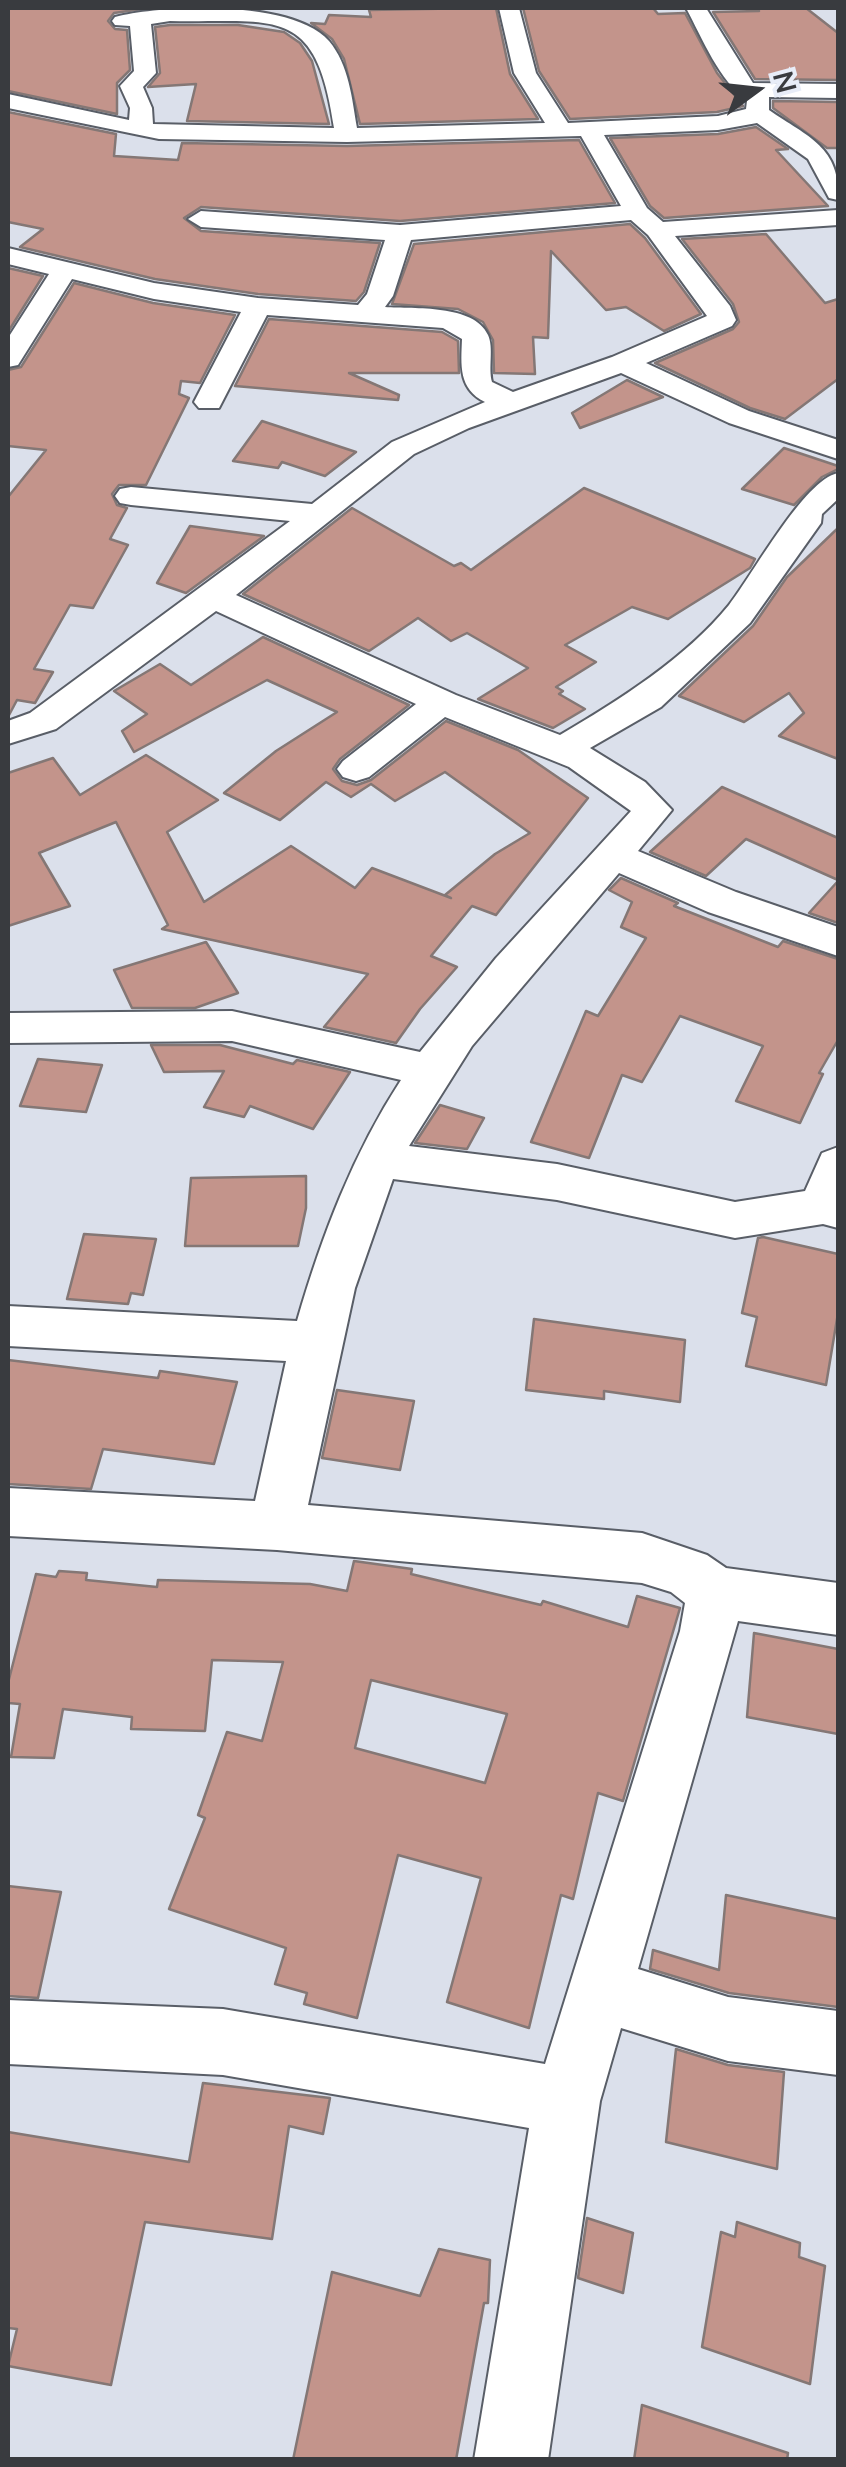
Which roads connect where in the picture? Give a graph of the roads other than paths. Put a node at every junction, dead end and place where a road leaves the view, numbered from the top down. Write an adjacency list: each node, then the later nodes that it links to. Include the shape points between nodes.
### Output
1 (509, 8): 10 (street, via 532,92)
2 (696, 8): 4 (street)
3 (16, 77): 7 (street)
4 (744, 90): 5 (street); 8 (street, via 760,99)
5 (838, 92)
6 (8, 101): 7 (street)
7 (49, 112): 9 (street); 12 (street)
8 (757, 112): 11 (street, via 718,123); 14 (street, via 818,155)
9 (141, 129): 13 (street); 13 (street, via 131,86 145,73 131,20 267,17 320,38 332,59)
10 (562, 130): 11 (street); 13 (street)
11 (589, 130): 17 (street)
12 (24, 132)
13 (348, 135)
14 (838, 193)
15 (838, 216): 17 (street)
16 (201, 219): 18 (street)
17 (647, 221): 18 (street); 24 (street, via 722,320)
18 (400, 232): 22 (street, via 380,296)
19 (8, 256): 20 (street)
20 (66, 268): 21 (street, via 154,291); 23 (street)
21 (258, 306): 22 (street); 25 (street)
22 (367, 312): 26 (street, via 468,328 476,338 474,380 480,390)
23 (8, 358)
24 (622, 363): 26 (street); 27 (street, via 738,417)
25 (210, 402)
26 (517, 402): 30 (street, via 403,448)
27 (838, 450)
28 (838, 482): 31 (street)
29 (131, 496): 30 (street)
30 (314, 514): 32 (street)
31 (823, 516): 35 (street, via 805,523 738,616 648,699)
32 (213, 597): 33 (street); 34 (street, via 43,721)
33 (441, 702): 35 (street); 36 (street)
34 (8, 733)
35 (562, 749): 37 (street, via 638,792 653,810)
36 (356, 768)
37 (614, 855): 38 (street); 40 (street, via 514,964)
38 (838, 942)
39 (8, 1028): 40 (street, via 232,1026)
40 (430, 1070): 41 (street)
41 (378, 1160): 42 (street, via 557,1182 736,1220); 44 (street)
42 (833, 1194)
43 (8, 1326): 44 (street)
44 (313, 1342): 46 (street)
45 (8, 1512): 46 (street)
46 (276, 1526): 47 (street, via 642,1558 688,1573)
47 (715, 1592): 48 (street); 49 (street)
48 (838, 1610)
49 (602, 1990): 51 (street, via 728,2029); 52 (street)
50 (8, 2032): 52 (street, via 223,2042)
51 (838, 2043)
52 (567, 2102): 53 (street)
53 (511, 2460)

